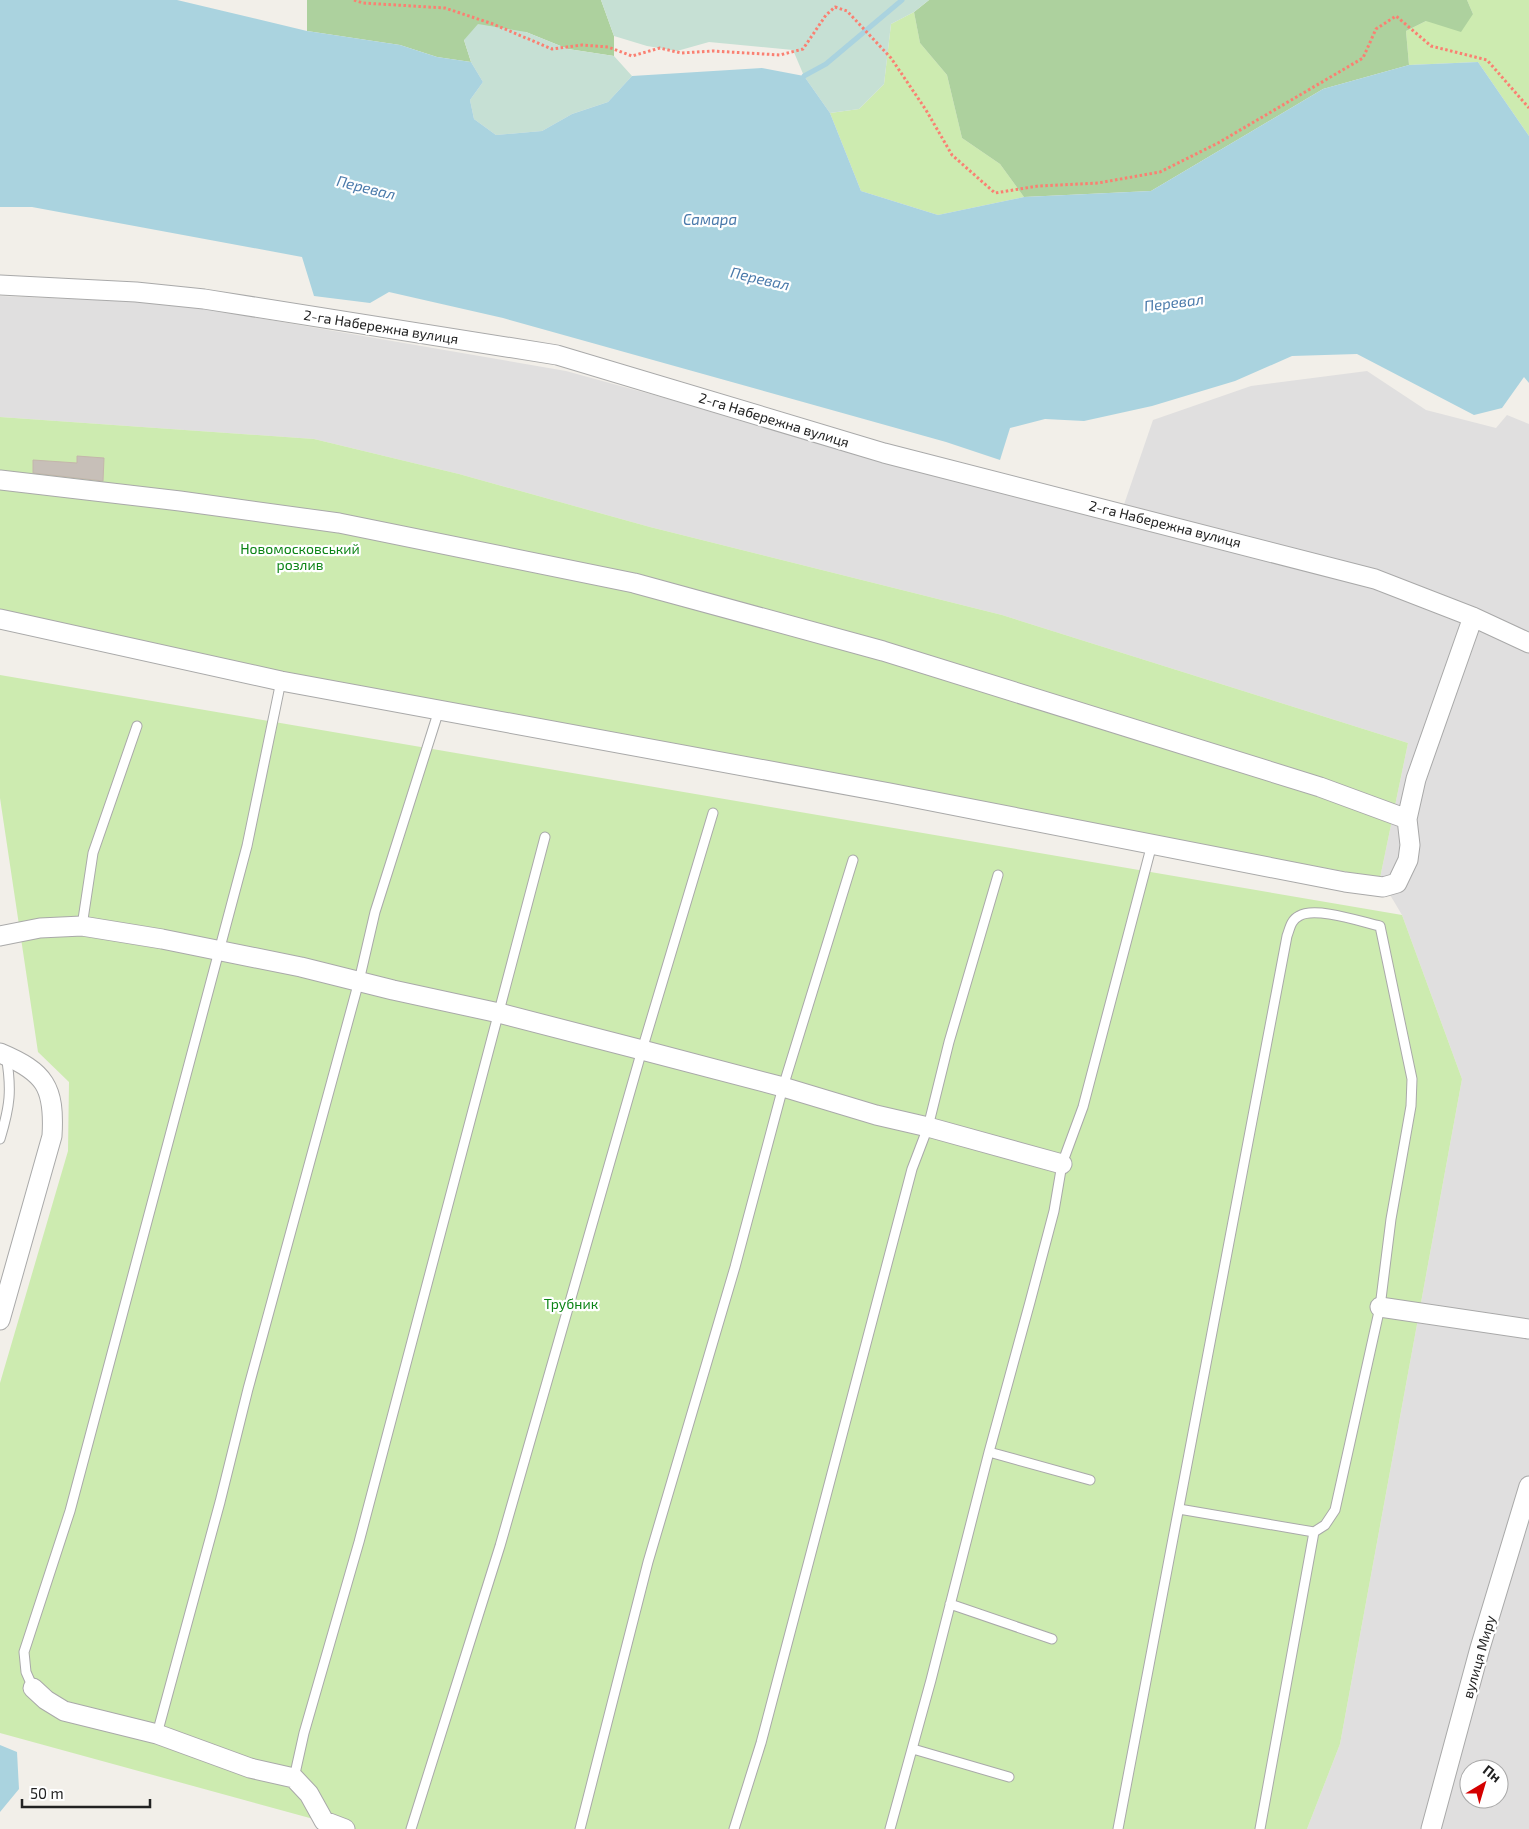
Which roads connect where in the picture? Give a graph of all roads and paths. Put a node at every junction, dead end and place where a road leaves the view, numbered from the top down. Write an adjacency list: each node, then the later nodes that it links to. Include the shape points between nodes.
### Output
1 (354, 0): 2 (path, via 445,8 552,49 582,45 608,47 632,56 660,48 681,53 713,51 780,55 803,49 835,8 847,11 891,58 952,155 995,193 1038,186 1098,183 1160,172 1218,143 1363,58 1376,29 1396,16 1431,46 1488,60)
2 (1529, 108)
3 (0, 285): 5 (street, 2-га Набережна вулиця, via 204,299 557,355 884,453 1375,579)
4 (0, 480): 12 (street, via 339,523 634,583 883,651 1320,787)
5 (1473, 616): 7 (street, 2-га Набережна вулиця); 12 (street, via 1416,780)
6 (0, 620): 8 (street)
7 (1529, 643)
8 (281, 681): 9 (street); 19 (lane, via 247,846)
9 (439, 710): 14 (street); 20 (lane, via 375,912)
10 (137, 726): 17 (lane, via 93,853)
11 (713, 814): 22 (lane)
12 (1407, 819): 14 (street, via 1408,860 1397,883 1391,887 1345,882)
13 (545, 837): 21 (lane)
14 (1152, 844): 27 (lane, via 1083,1107)
15 (853, 860): 24 (lane)
16 (998, 875): 25 (lane)
17 (82, 926): 18 (street, via 40,928); 19 (street)
18 (0, 936)
19 (219, 951): 20 (street); 38 (lane, via 70,1511 24,1652 26,1672)
20 (359, 981): 21 (street); 39 (lane)
21 (499, 1013): 22 (street); 42 (lane)
22 (642, 1050): 24 (street); 45 (lane, via 500,1546)
23 (3, 1054): 26 (lane, via 11,1083 7,1117); 29 (street, via 31,1068 45,1084 54,1108 52,1136)
24 (783, 1087): 25 (street, via 876,1115); 46 (lane, via 735,1267 648,1562)
25 (928, 1126): 27 (street); 47 (lane, via 912,1169 761,1743)
26 (0, 1140)
27 (1062, 1164): 31 (lane, via 1042,1257)
28 (1380, 1307): 30 (street); 34 (lane, via 1390,1219 1411,1106 1412,1079 1380,926 1306,913 1292,923 1287,936); 35 (lane, via 1335,1510 1325,1525)
29 (0, 1320)
30 (1529, 1329)
31 (989, 1452): 32 (lane); 36 (lane)
32 (1090, 1480)
33 (1529, 1486): 51 (street, вулиця Миру, via 1480,1648)
34 (1179, 1509): 35 (lane); 49 (lane)
35 (1314, 1532): 50 (lane)
36 (950, 1604): 37 (lane); 40 (lane)
37 (1052, 1639)
38 (33, 1688): 39 (street, via 64,1711)
39 (157, 1734): 42 (street, via 250,1768)
40 (913, 1749): 41 (lane); 48 (lane)
41 (1009, 1777)
42 (294, 1778): 43 (street, via 309,1794)
43 (326, 1825): 44 (street)
44 (345, 1829)
45 (411, 1829)
46 (580, 1829)
47 (734, 1829)
48 (890, 1829)
49 (1118, 1829)
50 (1260, 1829)
51 (1431, 1829)

